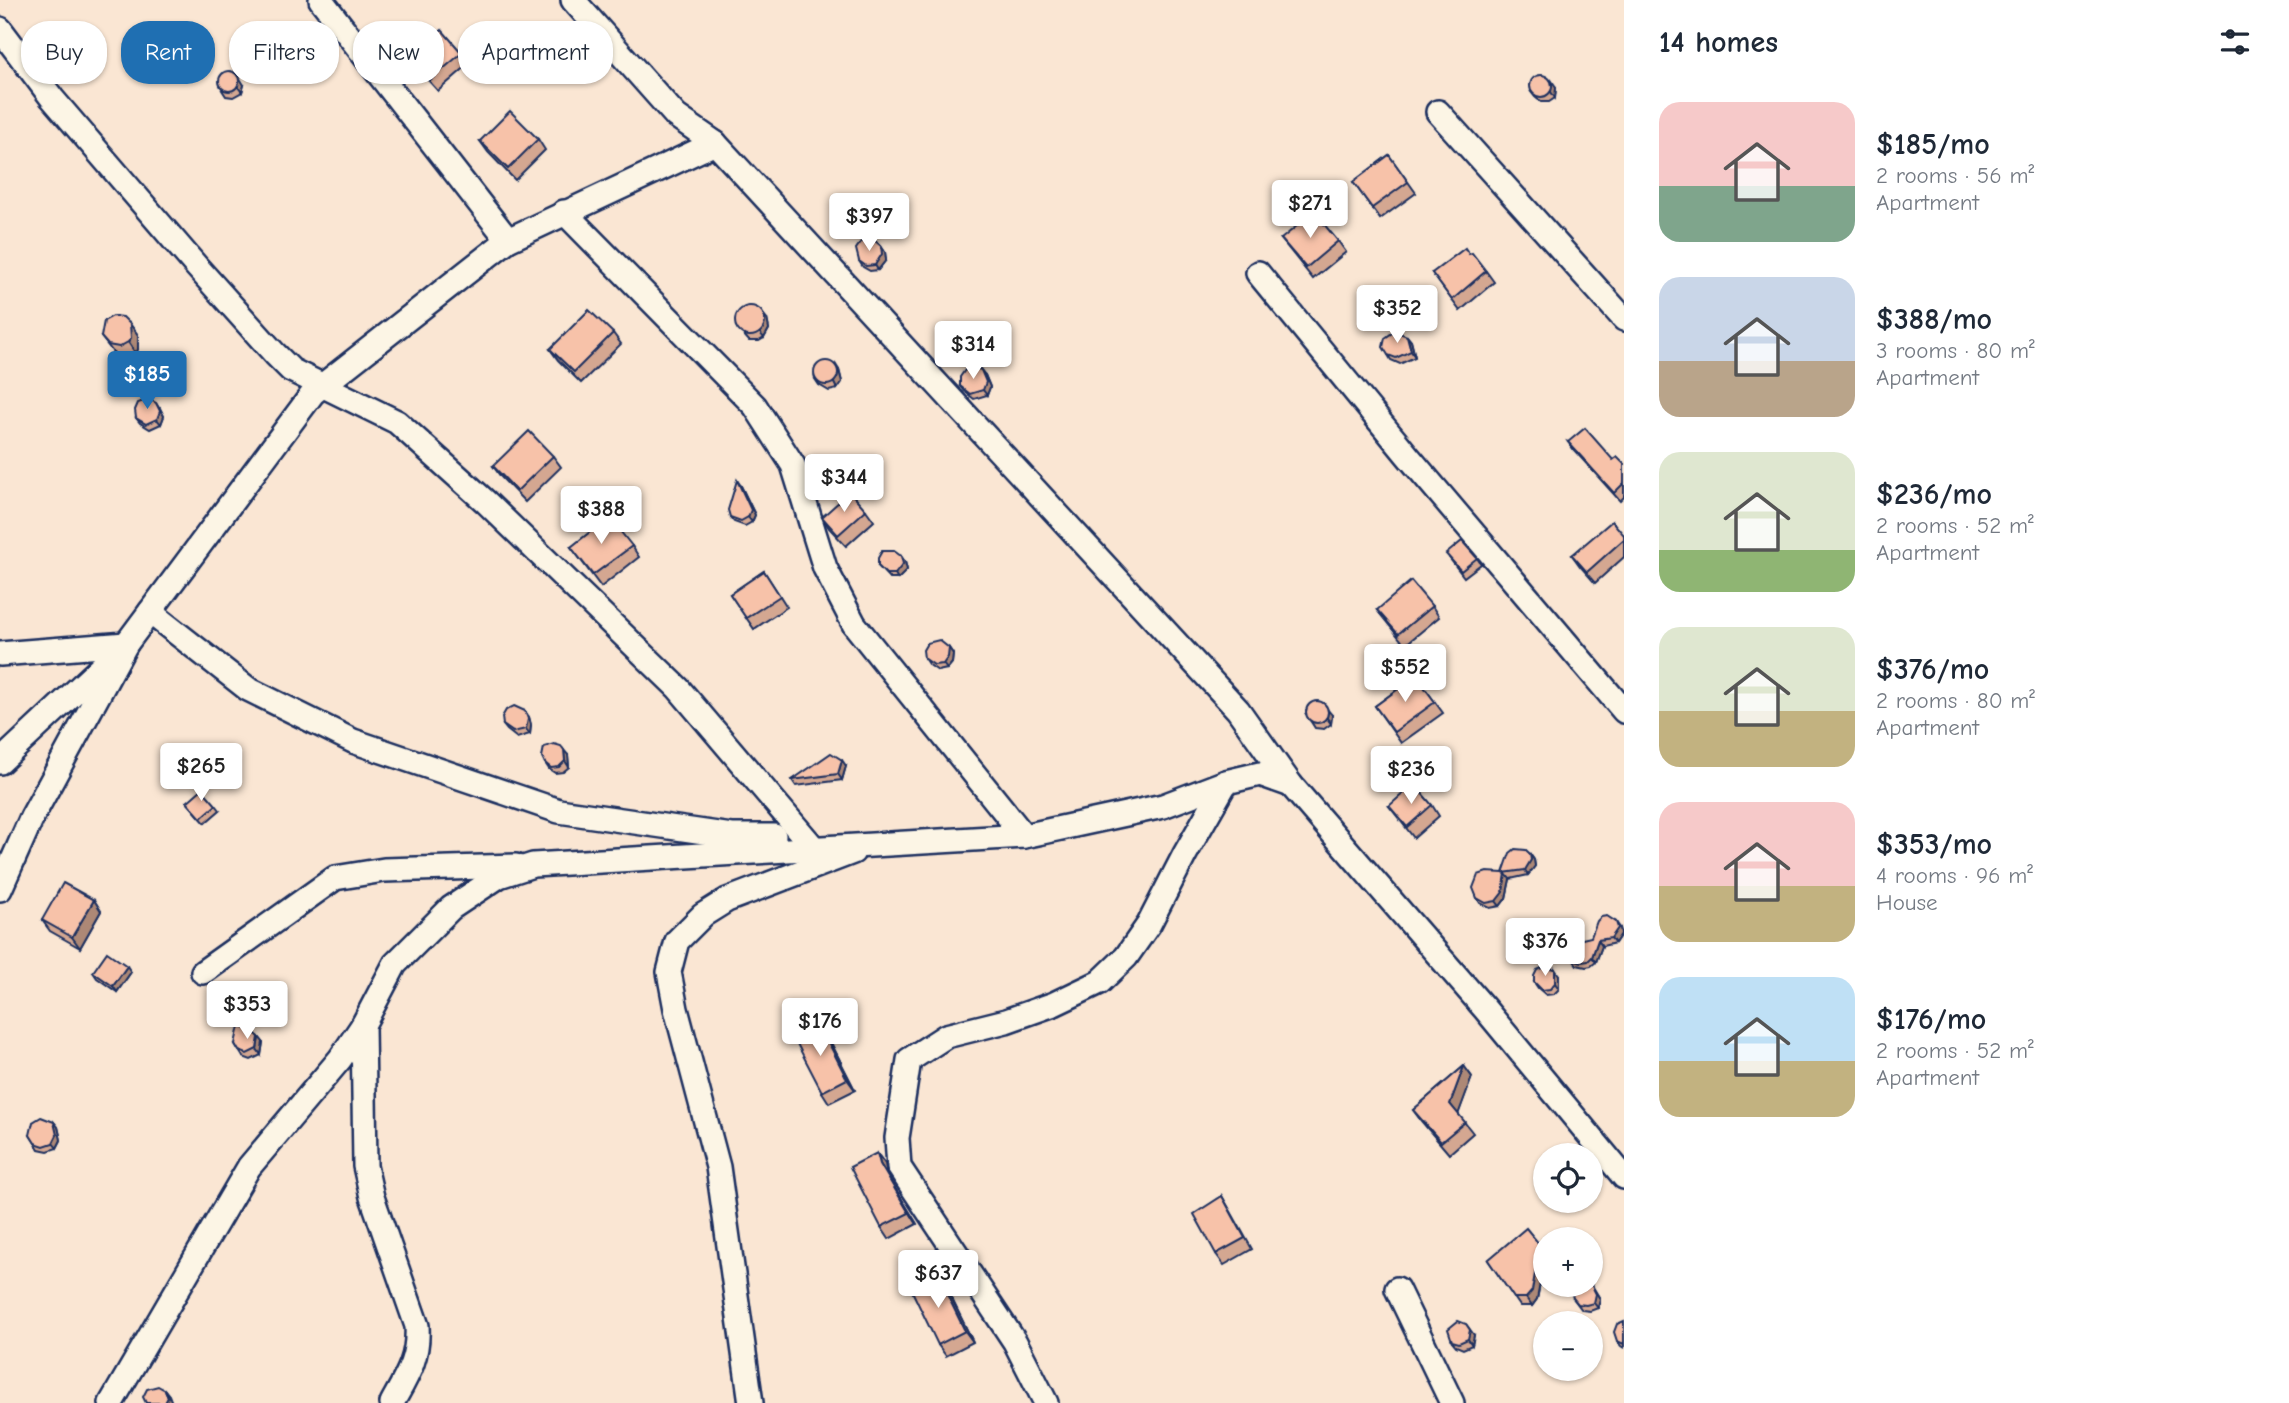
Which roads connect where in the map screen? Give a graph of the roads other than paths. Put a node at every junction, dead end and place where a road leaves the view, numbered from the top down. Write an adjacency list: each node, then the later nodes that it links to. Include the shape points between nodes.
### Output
1 (321, 0): 7 (street)
2 (573, 0): 5 (street, via 676,116)
3 (0, 29): 10 (street, via 61,108 249,325 291,370)
4 (1438, 112): 9 (street)
5 (715, 143): 6 (street); 17 (street, via 1238,710)
6 (564, 212): 7 (street); 18 (street, via 755,406 793,465 825,568 854,624)
7 (508, 240): 10 (street)
8 (1258, 273): 14 (street)
9 (1624, 319)
10 (322, 386): 11 (street); 19 (street, via 397,422 486,502 678,688)
11 (150, 612): 12 (street); 19 (street, via 248,689 354,741 559,811)
12 (126, 644): 13 (street); 15 (street); 22 (street, via 32,817)
13 (0, 654)
14 (1624, 710)
15 (0, 762)
16 (1226, 782): 17 (street, via 1261,774); 18 (street, via 1163,806); 30 (street, via 1149,924 1126,957 1100,982 1006,1021 946,1036 909,1060 897,1138 899,1167 1015,1342)
17 (1291, 785): 25 (street)
18 (1024, 836): 20 (street)
19 (808, 842): 20 (street); 21 (street)
20 (873, 844): 29 (street, via 727,900 703,915 677,942 669,972 718,1167)
21 (533, 865): 23 (street, via 384,870 335,878); 24 (street, via 499,876 451,908 395,964)
22 (0, 889)
23 (203, 972)
24 (363, 1025): 27 (street, via 249,1167); 28 (street, via 365,1166 418,1344)
25 (1624, 1177)
26 (1397, 1289): 31 (street)
27 (111, 1403)
28 (392, 1403)
29 (751, 1403)
30 (1046, 1403)
31 (1452, 1403)

